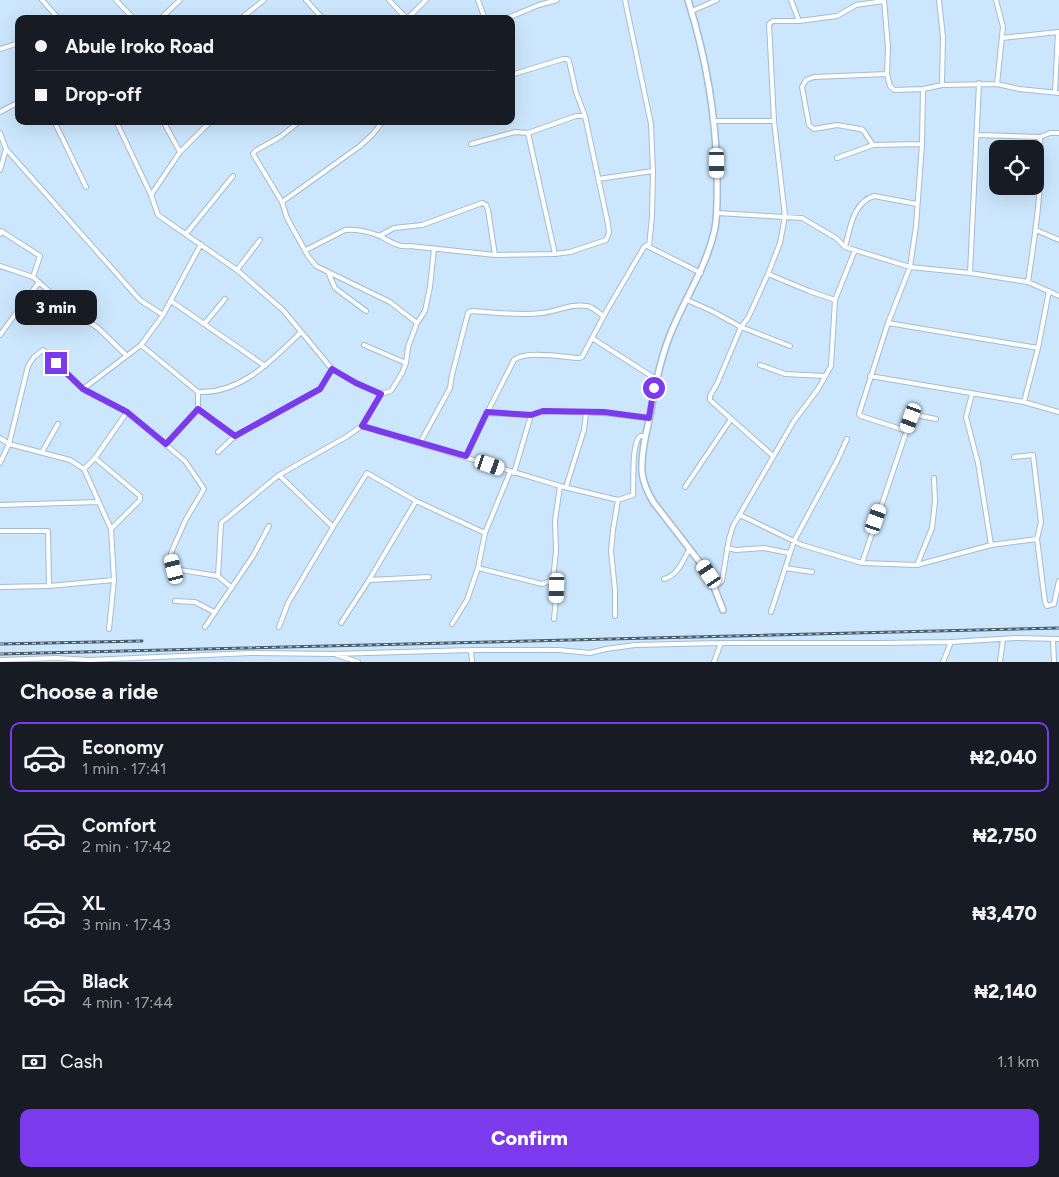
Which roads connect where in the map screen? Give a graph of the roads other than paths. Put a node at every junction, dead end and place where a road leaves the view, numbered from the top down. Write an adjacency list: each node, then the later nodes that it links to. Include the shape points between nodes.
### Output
1 (42, 0): 18 (street)
2 (116, 0): 19 (street)
3 (180, 0): 20 (street)
4 (264, 0): 21 (street)
5 (306, 0): 22 (street)
6 (389, 0): 23 (street)
7 (426, 0): 24 (street)
8 (478, 0): 25 (street)
9 (557, 0): 26 (street)
10 (625, 0): 62 (street, via 651,124)
11 (688, 0): 17 (street)
12 (717, 0): 17 (street)
13 (791, 0): 27 (street)
14 (939, 0): 36 (street, via 943,37)
15 (996, 0): 29 (street, via 1003,27)
16 (884, 1): 27 (street, via 856,5 837,16); 33 (street)
17 (692, 11): 42 (street, via 706,67)
18 (54, 15)
19 (130, 15)
20 (164, 15)
21 (245, 15)
22 (319, 15)
23 (403, 15)
24 (411, 15)
25 (484, 15)
26 (514, 15)
27 (799, 21): 43 (street, via 773,21 769,24)
28 (1059, 32): 29 (street); 38 (street)
29 (1002, 38): 35 (street)
30 (15, 43): 31 (street)
31 (0, 49)
32 (515, 74): 41 (street, via 567,59)
33 (887, 74): 37 (street, via 894,90); 57 (street, via 814,77 806,80 802,87 811,127 837,125 860,129)
34 (979, 83): 35 (street); 36 (street); 53 (street)
35 (997, 84): 38 (street)
36 (942, 85): 37 (street)
37 (923, 89): 56 (street)
38 (1057, 93)
39 (15, 104): 40 (street)
40 (0, 112)
41 (585, 116): 50 (street); 64 (street)
42 (714, 121): 43 (street); 69 (street)
43 (774, 121): 70 (street)
44 (56, 125): 65 (street)
45 (118, 125): 66 (street)
46 (165, 125): 59 (street)
47 (207, 125): 59 (street)
48 (295, 125): 67 (street, via 253,154)
49 (380, 125): 67 (street, via 360,146)
50 (528, 132): 55 (street, via 515,132); 83 (street)
51 (0, 133): 58 (street)
52 (1059, 134): 54 (street, via 1050,133)
53 (978, 135): 54 (street); 90 (street)
54 (1040, 138): 71 (street)
55 (471, 144)
56 (922, 144): 57 (street); 68 (street)
57 (873, 145): 60 (street)
58 (6, 149): 61 (street); 102 (street, via 140,300)
59 (180, 152): 66 (street)
60 (837, 158)
61 (0, 170)
62 (653, 171): 64 (street); 79 (street)
63 (233, 176): 73 (street)
64 (598, 179): 83 (street, via 609,233 606,240)
65 (86, 187)
66 (151, 195): 73 (street, via 158,215)
67 (282, 202): 81 (street, via 287,218)
68 (917, 204): 78 (street, via 874,196 868,198 857,209); 86 (street)
69 (717, 213): 70 (street); 89 (street)
70 (785, 216): 78 (street, via 810,222); 91 (street, via 780,243)
71 (1036, 230): 76 (street); 94 (street)
72 (0, 234): 92 (street, via 2,231 40,256)
73 (186, 234): 77 (street)
74 (379, 236): 80 (street, via 404,247); 81 (street, via 345,230); 84 (street, via 394,228 422,225 482,203 488,210)
75 (260, 240): 87 (street)
76 (1059, 240)
77 (201, 244): 87 (street); 100 (street)
78 (845, 247): 82 (street)
79 (649, 248): 89 (street); 103 (street, via 647,245 641,252)
80 (434, 249): 84 (street); 105 (street, via 427,302)
81 (306, 250): 88 (street, via 316,266)
82 (855, 250): 86 (street); 99 (street)
83 (555, 254): 84 (street)
84 (495, 255)
85 (0, 266): 92 (street)
86 (910, 267): 90 (street); 106 (street)
87 (237, 270): 108 (street, via 283,310)
88 (328, 272): 101 (street, via 335,288); 105 (street, via 390,302)
89 (701, 273): 98 (street)
90 (970, 273): 94 (street)
91 (768, 274): 99 (street); 107 (street)
92 (33, 276): 93 (street)
93 (39, 282): 109 (street); 115 (street, via 98,328)
94 (1028, 282): 95 (street)
95 (1049, 291): 96 (street); 114 (street)
96 (1059, 296)
97 (225, 300): 104 (street)
98 (687, 300): 107 (street); 122 (street, via 665,347)
99 (835, 300): 120 (street, via 832,355)
100 (171, 301): 102 (street); 104 (street)
101 (366, 311)
102 (163, 315): 111 (street)
103 (603, 316): 110 (street); 144 (street, via 585,305 554,309 543,314 468,312 450,388)
104 (205, 323): 118 (street)
105 (417, 323): 116 (street)
106 (888, 323): 114 (street); 121 (street)
107 (741, 327): 113 (street); 135 (street, via 710,396 712,403)
108 (300, 333): 118 (street); 119 (street)
109 (0, 335)
110 (592, 338): 122 (street); 130 (street, via 580,358 517,357)
111 (141, 345): 115 (street); 124 (street)
112 (364, 345): 116 (street)
113 (790, 346)
114 (1038, 348): 127 (street)
115 (126, 355): 123 (street)
116 (406, 364): 125 (street, via 391,391)
117 (760, 365): 120 (street, via 785,374)
118 (265, 366): 124 (street, via 234,386)
119 (332, 369): 125 (street); 140 (street, via 320,389)
120 (825, 376): 150 (street)
121 (870, 376): 126 (street); 139 (street, via 859,414)
122 (656, 378): 134 (street)
123 (83, 389): 129 (street); 145 (street, via 43,350 28,366)
124 (198, 392): 128 (street)
125 (381, 394): 138 (street)
126 (972, 394): 127 (street); 173 (street, via 966,417 978,464)
127 (1024, 402): 131 (street)
128 (198, 409): 140 (street); 146 (street)
129 (127, 412): 146 (street); 152 (street)
130 (487, 412): 133 (street); 149 (street)
131 (1059, 412)
132 (586, 413): 133 (street, via 543,411); 134 (street); 159 (street, via 584,430)
133 (531, 415): 155 (street)
134 (649, 418): 141 (street)
135 (732, 419): 150 (street); 160 (street)
136 (936, 419): 139 (street, via 913,416)
137 (58, 424): 147 (street)
138 (362, 426): 144 (street); 156 (street)
139 (906, 431): 177 (street)
140 (235, 436): 148 (street)
141 (645, 436): 161 (street, via 637,439 633,495); 175 (street, via 642,473 649,495)
142 (0, 438): 145 (street)
143 (847, 439): 172 (street)
144 (420, 443): 149 (street)
145 (9, 444): 147 (street); 153 (street)
146 (166, 444): 182 (street, via 186,461 204,490 170,553 174,569)
147 (42, 452): 154 (street, via 70,460)
148 (218, 452)
149 (466, 456): 155 (street)
150 (774, 456): 165 (street)
151 (1014, 457): 171 (street, via 1033,455 1041,522)
152 (95, 458): 154 (street); 168 (street, via 140,496 140,500)
153 (0, 462)
154 (84, 469): 163 (street)
155 (512, 472): 158 (street); 170 (street)
156 (279, 475): 167 (street); 182 (street, via 221,523)
157 (934, 478): 178 (street, via 932,528)
158 (560, 486): 159 (street); 187 (street)
159 (566, 487): 161 (street)
160 (685, 487)
161 (618, 500): 197 (street, via 611,551)
162 (416, 501): 167 (street, via 367,473); 170 (street); 186 (street)
163 (98, 502): 164 (street); 168 (street)
164 (0, 505)
165 (740, 515): 172 (street); 174 (street)
166 (269, 526): 191 (street)
167 (333, 527): 202 (street, via 288,603)
168 (111, 529): 185 (street)
169 (0, 531): 189 (street, via 48,531)
170 (486, 533): 179 (street)
171 (1037, 538): 173 (street); 188 (street, via 1047,606 1056,600)
172 (794, 541): 176 (street); 177 (street)
173 (991, 545): 178 (street)
174 (727, 548): 176 (street, via 764,548); 192 (street, via 722,581)
175 (689, 550): 184 (street, via 676,573); 192 (street, via 701,563)
176 (789, 553): 180 (street)
177 (862, 564): 178 (street)
178 (917, 564)
179 (478, 568): 187 (street, via 542,584); 200 (street, via 467,600)
180 (785, 568): 181 (street); 196 (street)
181 (812, 572)
182 (218, 576): 191 (street)
183 (429, 577): 186 (street)
184 (664, 579)
185 (114, 580): 189 (street); 203 (street)
186 (369, 580): 199 (street)
187 (553, 580): 198 (street, via 557,588)
188 (1059, 580)
189 (49, 586): 190 (street)
190 (0, 587)
191 (232, 588): 195 (street)
192 (714, 588): 194 (street)
193 (175, 601): 195 (street, via 195,602)
194 (723, 610)
195 (214, 612): 201 (street)
196 (771, 612)
197 (615, 616)
198 (554, 619)
199 (341, 623)
200 (452, 624)
201 (205, 627)
202 (279, 627)
203 (110, 629)
204 (1003, 639): 206 (street); 207 (street); 218 (street)
205 (1059, 639): 206 (street)
206 (1052, 640): 219 (street)
207 (951, 642): 208 (street); 217 (street)
208 (721, 643): 209 (street, via 635,645 590,653); 216 (street)
209 (471, 650): 210 (street); 215 (street)
210 (333, 654): 212 (street, via 252,653); 214 (street)
211 (0, 660): 213 (street, via 56,658)
212 (145, 660): 213 (street)
213 (89, 661)
214 (358, 662)
215 (472, 662)
216 (714, 662)
217 (943, 662)
218 (1000, 662)
219 (1054, 662)

